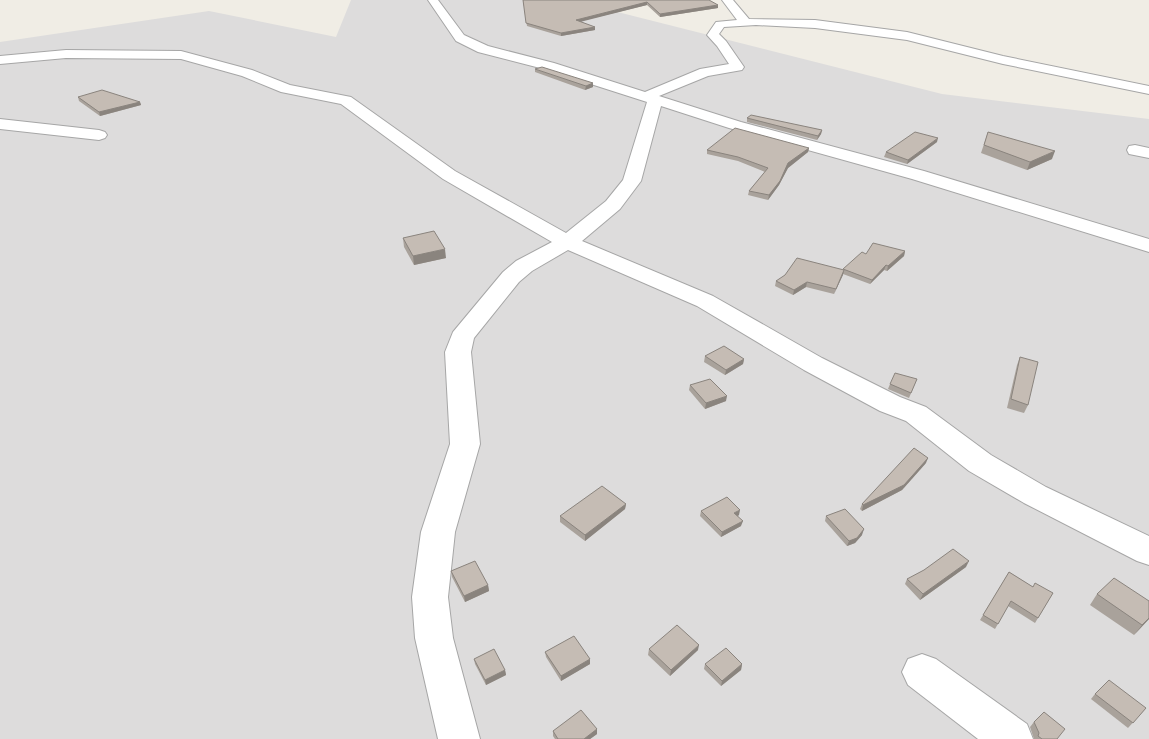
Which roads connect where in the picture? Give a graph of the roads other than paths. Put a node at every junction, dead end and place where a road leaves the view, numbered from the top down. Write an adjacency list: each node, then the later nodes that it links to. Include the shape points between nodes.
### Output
1 (434, 0): 6 (street, via 460,38 470,44)
2 (727, 0): 3 (street)
3 (746, 23): 5 (street, via 815,24 906,36); 6 (street, via 720,24 713,35 737,67 705,72)
4 (0, 60): 9 (street, via 66,54 181,55 247,73 286,88 346,100 449,175)
5 (1149, 90)
6 (650, 99): 9 (street, via 632,180 613,205); 10 (street, via 918,175)
7 (0, 124): 8 (street)
8 (99, 135)
9 (567, 242): 11 (street, via 705,301 813,364 916,414 980,463 1035,494); 13 (street, via 524,266 511,278 462,337 458,352 465,444 438,532 430,597 434,638)
10 (1149, 246)
11 (1149, 551)
12 (922, 672): 14 (street)
13 (459, 739)
14 (1012, 739)

